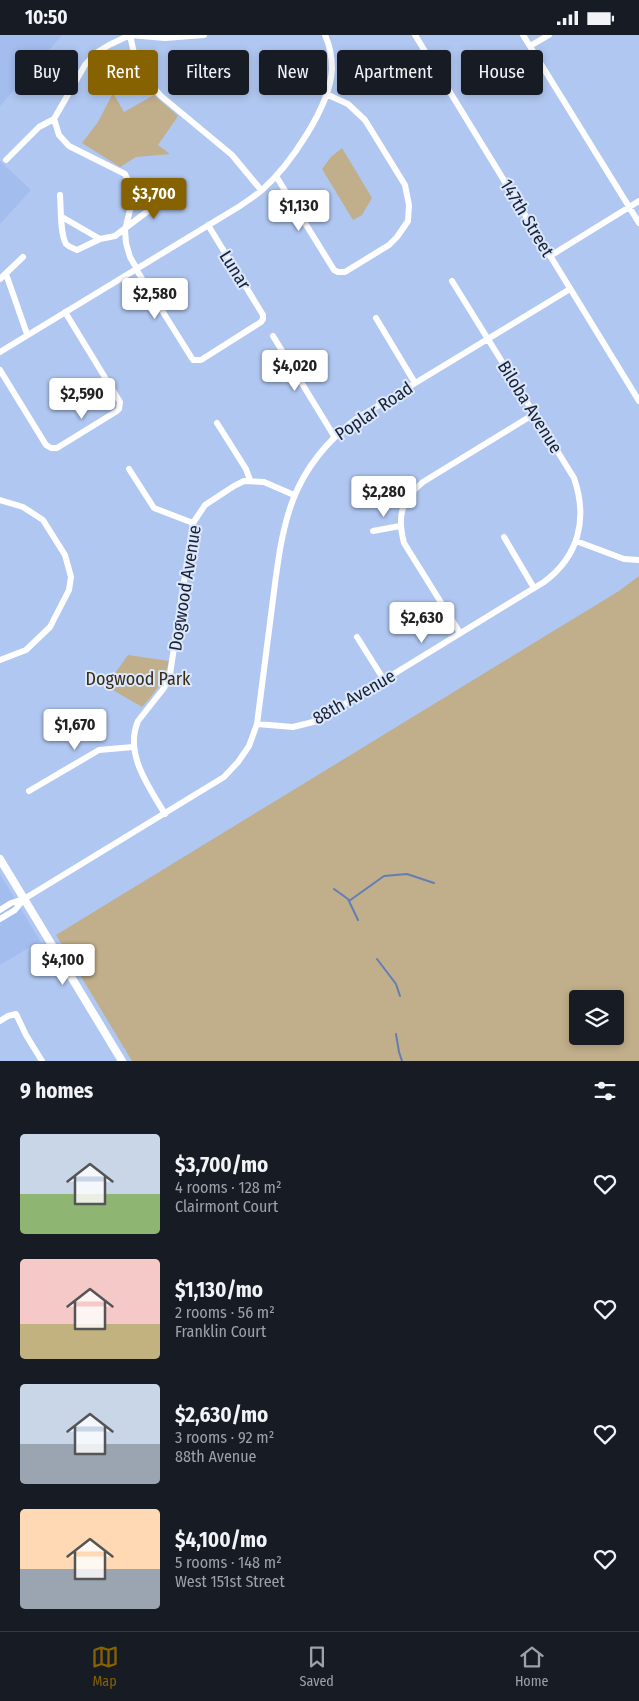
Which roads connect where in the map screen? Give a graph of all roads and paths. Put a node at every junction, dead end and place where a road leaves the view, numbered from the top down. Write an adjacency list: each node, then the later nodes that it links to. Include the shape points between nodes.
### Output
1 (130, 35): 2 (street, via 164,38); 11 (street, via 96,53 85,65); 14 (street, via 135,58 145,78 161,97 232,155)
2 (204, 35)
3 (325, 35): 8 (street, via 332,69)
4 (415, 35): 24 (street, 147th Street)
5 (523, 35): 7 (street)
6 (549, 35): 7 (street)
7 (530, 46): 18 (street)
8 (327, 90)
9 (327, 94): 13 (street, via 348,104 365,120 405,185 410,205 408,221 389,245 338,273)
10 (326, 95): 13 (street, via 307,134)
11 (54, 119): 12 (street, via 39,127); 15 (street, via 59,135 68,146 125,174)
12 (6, 160)
13 (276, 176): 14 (street)
14 (261, 190): 21 (street)
15 (134, 194): 22 (street); 22 (street, via 166,195)
16 (60, 195): 19 (street)
17 (639, 201): 18 (street)
18 (630, 208): 20 (street); 24 (street)
19 (62, 217): 23 (street); 23 (street, via 63,233 70,247 77,250)
20 (639, 223)
21 (208, 225): 26 (street); 26 (street, Lunar, via 263,319 200,360 191,359)
22 (125, 230): 23 (street); 26 (street, via 128,252)
23 (100, 239)
24 (550, 256): 30 (street, 147th Street)
25 (23, 257): 27 (street)
26 (137, 269): 31 (street)
27 (6, 274): 28 (street); 33 (street)
28 (0, 279)
29 (452, 281): 35 (street, Biloba Avenue)
30 (570, 289): 35 (street, Poplar Road); 39 (street, 147th Street)
31 (64, 312): 33 (street); 37 (street, via 120,402 119,409 51,449)
32 (376, 318): 38 (street)
33 (27, 334): 36 (street)
34 (273, 337): 42 (street)
35 (488, 339): 38 (street, Poplar Road); 40 (street, Biloba Avenue)
36 (0, 352)
37 (0, 370)
38 (415, 383): 42 (street, Poplar Road)
39 (639, 401)
40 (534, 414): 48 (street, via 416,488 406,501); 51 (street, Biloba Avenue, via 569,469 576,486 581,521)
41 (217, 423): 44 (street)
42 (334, 436): 45 (street, Poplar Road, via 312,462)
43 (129, 469): 47 (street, via 154,508)
44 (250, 480): 45 (street, via 264,482); 47 (street, Dogwood Avenue, via 240,482 210,501)
45 (294, 495): 58 (street, Poplar Road, via 280,548)
46 (0, 500): 56 (street, via 24,507 43,520 64,555 71,577 71,584 50,627 26,650)
47 (193, 523): 59 (street, Dogwood Avenue, via 170,674 164,688 138,721)
48 (400, 526): 49 (street); 54 (street, via 408,551)
49 (373, 531)
50 (504, 537): 53 (street)
51 (576, 541): 52 (street, via 624,559); 53 (street, 88th Avenue, via 558,571)
52 (639, 560)
53 (534, 587): 54 (street, 88th Avenue)
54 (460, 633): 57 (street, 88th Avenue)
55 (357, 637): 57 (street)
56 (0, 661)
57 (384, 680): 58 (street, 88th Avenue, via 312,723 293,727)
58 (257, 724): 61 (street, via 249,746 224,777)
59 (133, 747): 60 (street, via 99,750); 61 (street, Dogwood Avenue, via 142,777)
60 (29, 791)
61 (165, 814): 63 (street)
62 (0, 859): 63 (street)
63 (24, 899): 64 (street); 65 (street, via 15,910); 68 (street)
64 (0, 910)
65 (0, 919)
66 (0, 1021): 67 (street, via 16,1014)
67 (42, 1061)
68 (122, 1061)

